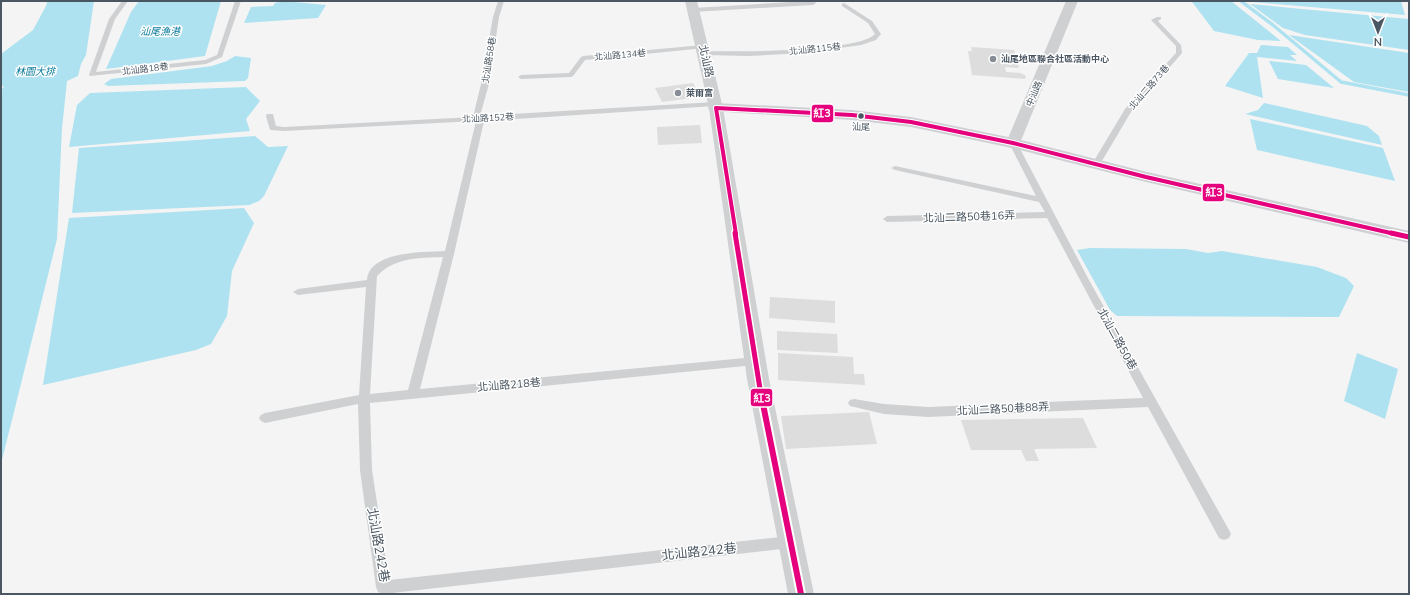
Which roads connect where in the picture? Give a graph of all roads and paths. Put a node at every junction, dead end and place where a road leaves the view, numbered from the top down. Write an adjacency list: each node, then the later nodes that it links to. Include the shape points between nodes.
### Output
1 (125, 1): 2 (lane, 北汕路18巷, via 112,19 92,75 206,62 220,56)
2 (238, 1)
3 (501, 1): 13 (lane, 北汕路58巷)
4 (811, 1): 6 (lane, via 813,3)
5 (1072, 1): 14 (street, 中汕路)
6 (692, 5): 9 (street, 北汕路)
7 (844, 5): 9 (lane, 北汕路115巷, via 870,22 878,34 874,39 859,44 805,51 749,54)
8 (1159, 18): 15 (lane, 北汕二路73巷, via 1154,20 1179,46 1179,53 1128,111)
9 (703, 50): 10 (lane, 北汕路134巷, via 583,58 571,74); 11 (street, 北汕路)
10 (521, 77)
11 (716, 106): 13 (lane, 北汕路152巷); 14 (street, via 881,118); 24 (street, 北汕路)
12 (270, 116): 13 (lane, 北汕路152巷, via 272,128 277,129)
13 (478, 118): 21 (lane, 北汕路58巷)
14 (1013, 143): 15 (street); 17 (lane, 北汕二路50巷)
15 (1096, 164): 20 (street)
16 (895, 168): 17 (lane)
17 (1043, 200): 18 (lane, 北汕二路50巷)
18 (1050, 215): 19 (lane, 北汕二路50巷16弄); 27 (lane, 北汕二路50巷)
19 (887, 219)
20 (1409, 237)
21 (449, 254): 22 (lane, 北汕路242巷, via 405,256 387,261 372,275); 25 (lane, 北汕路58巷)
22 (372, 283): 23 (lane); 26 (lane, 北汕路242巷)
23 (298, 292)
24 (755, 361): 25 (lane, 北汕路218巷); 31 (street, 北汕路)
25 (412, 394): 26 (lane, 北汕路218巷)
26 (364, 399): 29 (lane, 北汕路218巷); 31 (lane, 北汕路242巷, via 366,470 383,588)
27 (1152, 402): 28 (lane, 北汕二路50巷88弄, via 928,412); 30 (lane, 北汕二路50巷)
28 (854, 403)
29 (265, 418)
30 (1224, 534)
31 (790, 542): 32 (street, 北汕路)
32 (801, 594)

